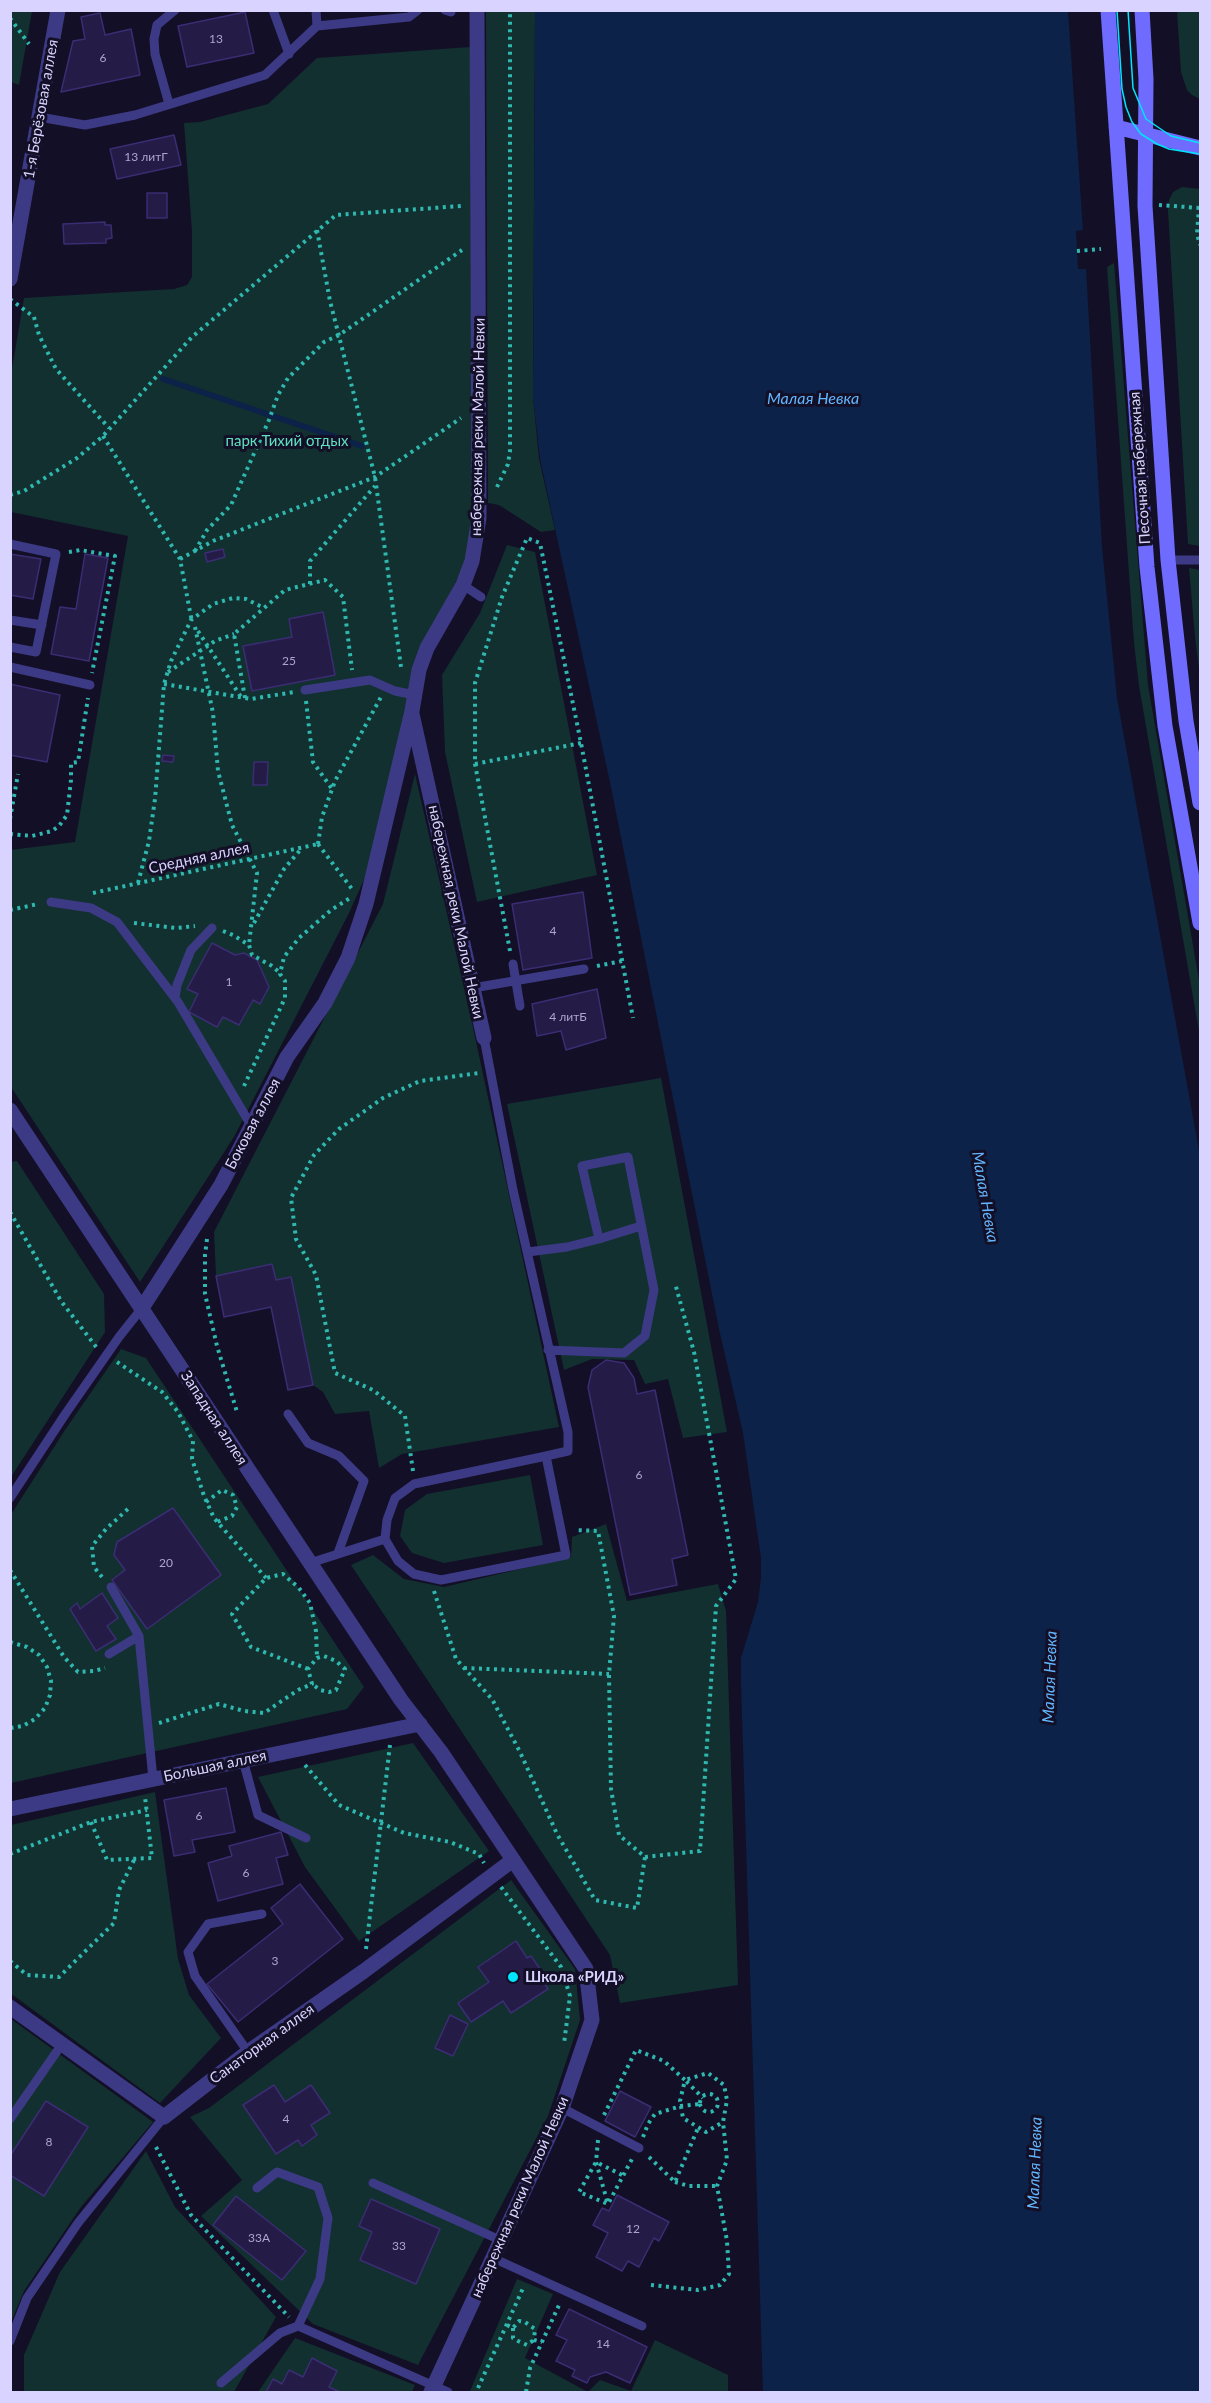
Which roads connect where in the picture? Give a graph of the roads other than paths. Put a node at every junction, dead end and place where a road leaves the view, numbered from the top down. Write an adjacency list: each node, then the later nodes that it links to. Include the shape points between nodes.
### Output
1 (58, 10): 12 (street, 1-я Берёзовая аллея)
2 (175, 10): 11 (lane, via 157,25 154,39)
3 (273, 10): 10 (lane)
4 (316, 10): 9 (lane)
5 (418, 10): 9 (lane, via 409,17)
6 (477, 10): 20 (street, набережная реки Малой Невки, via 479,519 475,551)
7 (1108, 10): 13 (main road, Песочная набережная)
8 (1142, 10): 14 (main road, Песочная набережная)
9 (317, 26): 10 (lane)
10 (289, 54): 11 (lane, via 265,75)
11 (169, 104): 12 (lane, via 85,125)
12 (39, 117): 16 (street, 1-я Берёзовая аллея)
13 (1116, 127): 14 (main road); 34 (main road, Песочная набережная, via 1154,632)
14 (1146, 135): 15 (main road); 18 (main road, Песочная набережная, via 1145,206)
15 (1200, 148)
16 (10, 279)
17 (10, 544): 23 (lane, via 56,554)
18 (1168, 560): 19 (lane); 32 (main road, Песочная набережная, via 1186,721)
19 (1200, 560)
20 (463, 585): 21 (lane); 30 (street, набережная реки Малой Невки, via 428,648)
21 (481, 597)
22 (10, 620): 23 (lane)
23 (42, 625): 25 (lane)
24 (10, 646): 25 (lane)
25 (36, 652): 27 (lane)
26 (10, 667): 27 (lane)
27 (32, 672): 28 (lane)
28 (90, 685)
29 (305, 690): 30 (lane, via 370,680)
30 (415, 695): 31 (street, набережная реки Малой Невки)
31 (412, 711): 39 (street, набережная реки Малой Невки); 44 (street, Боковая аллея, via 364,912 348,958 325,1003 287,1057)
32 (1200, 803)
33 (51, 902): 40 (lane, via 91,908 117,922)
34 (1200, 923)
35 (212, 928): 40 (lane, via 191,950)
36 (513, 964): 38 (lane)
37 (584, 969): 38 (lane)
38 (515, 981): 39 (lane); 41 (lane)
39 (473, 988): 42 (street, набережная реки Малой Невки)
40 (175, 998): 44 (lane)
41 (520, 1006)
42 (484, 1038): 47 (lane)
43 (10, 1110): 48 (street, Западная аллея)
44 (252, 1128): 48 (street, Боковая аллея, via 221,1185)
45 (641, 1226): 46 (lane); 46 (lane, via 628,1157 582,1166); 49 (lane, via 654,1290 645,1336 624,1353)
46 (599, 1239): 47 (lane)
47 (528, 1252): 49 (lane)
48 (142, 1308): 52 (lane, Боковая аллея); 55 (street, Западная аллея)
49 (548, 1350): 51 (lane, via 568,1432 568,1451)
50 (288, 1414): 54 (lane, via 308,1443 339,1456 364,1481)
51 (546, 1455): 53 (lane, via 414,1484 395,1498); 53 (lane, via 566,1556 441,1580 414,1574 398,1561)
52 (10, 1498)
53 (385, 1539): 54 (lane)
54 (338, 1553): 55 (lane)
55 (310, 1563): 59 (street, Западная аллея)
56 (111, 1587): 57 (lane)
57 (138, 1636): 58 (lane); 61 (lane)
58 (109, 1654)
59 (420, 1724): 60 (street, Большая аллея); 64 (street, набережная реки Малой Невки)
60 (243, 1760): 61 (street, Большая аллея); 63 (lane, via 258,1815)
61 (148, 1780): 62 (street, Большая аллея)
62 (10, 1809)
63 (306, 1838)
64 (513, 1860): 68 (street, Санаторная аллея); 69 (street, набережная реки Малой Невки, via 586,1969 592,2020)
65 (262, 1914): 68 (lane, via 208,1924 188,1952 195,1976)
66 (10, 2007): 67 (street)
67 (62, 2044): 70 (street); 71 (lane)
68 (248, 2052): 70 (street, Санаторная аллея)
69 (562, 2108): 72 (lane); 75 (street, набережная реки Малой Невки)
70 (164, 2117): 79 (lane, via 78,2223 27,2298)
71 (10, 2120)
72 (639, 2148)
73 (373, 2183): 75 (lane)
74 (256, 2188): 77 (lane, via 278,2172 318,2187 328,2218 320,2279)
75 (500, 2241): 76 (street, набережная реки Малой Невки)
76 (493, 2258): 78 (lane); 81 (street, набережная реки Малой Невки)
77 (298, 2326): 80 (lane, via 280,2333); 81 (lane)
78 (642, 2326)
79 (10, 2341)
80 (221, 2383)
81 (438, 2391)

